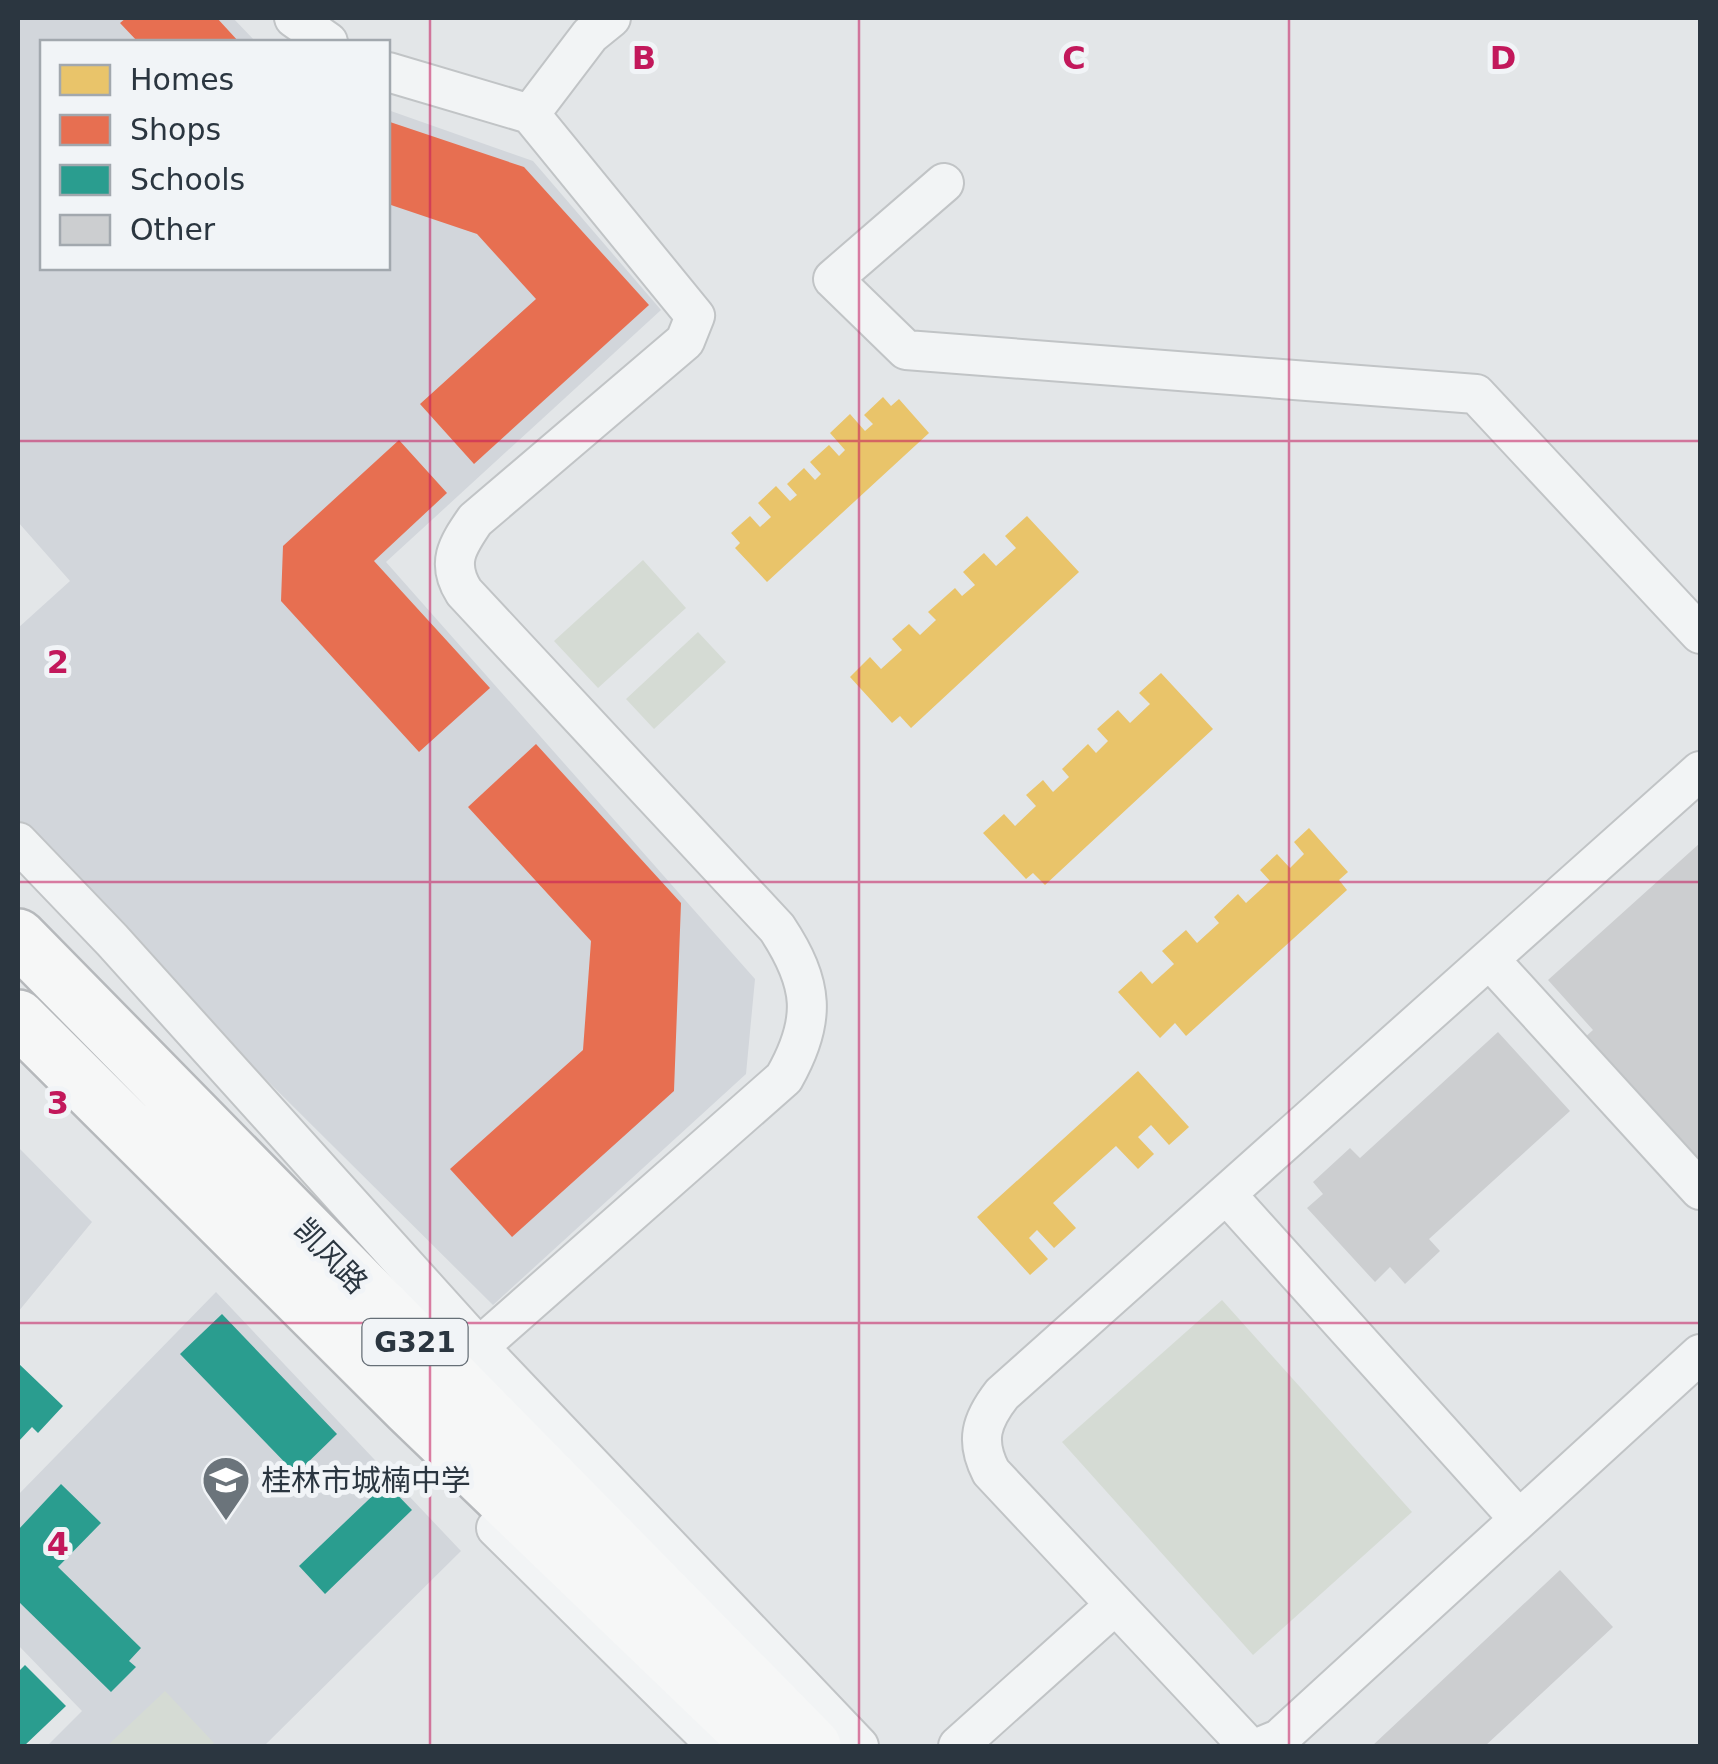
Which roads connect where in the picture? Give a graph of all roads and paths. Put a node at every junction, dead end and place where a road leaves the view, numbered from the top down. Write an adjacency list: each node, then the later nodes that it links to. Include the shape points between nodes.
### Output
1 (294, 18): 3 (street)
2 (611, 18): 5 (street, via 590,35)
3 (325, 40)
4 (390, 73): 5 (street)
5 (530, 114): 17 (street, via 696,323 686,340 475,520 456,550 454,568 464,592 777,928 797,964 809,1019 784,1078)
6 (944, 182): 7 (street, via 833,279 906,350 1476,394)
7 (1700, 634)
8 (1700, 771): 11 (street)
9 (18, 842): 17 (street, via 112,940)
10 (18, 936): 17 (highway, 凯风路 / G321)
11 (1490, 960): 14 (street); 15 (street)
12 (18, 1018): 17 (highway, 凯风路 / G321)
13 (18, 1054): 20 (street)
14 (1700, 1190)
15 (1226, 1194): 18 (street); 19 (street, via 1002,1394 982,1428 980,1446 991,1472)
16 (1700, 1354): 18 (street)
17 (445, 1377): 21 (highway, 凯风路 / G321); 22 (highway, 凯风路 / G321); 23 (street)
18 (1519, 1519): 26 (street, via 1279,1739)
19 (1114, 1606): 24 (street); 25 (street)
20 (717, 1746)
21 (762, 1746)
22 (813, 1746)
23 (859, 1746)
24 (958, 1746)
25 (1248, 1746)
26 (1262, 1746)

